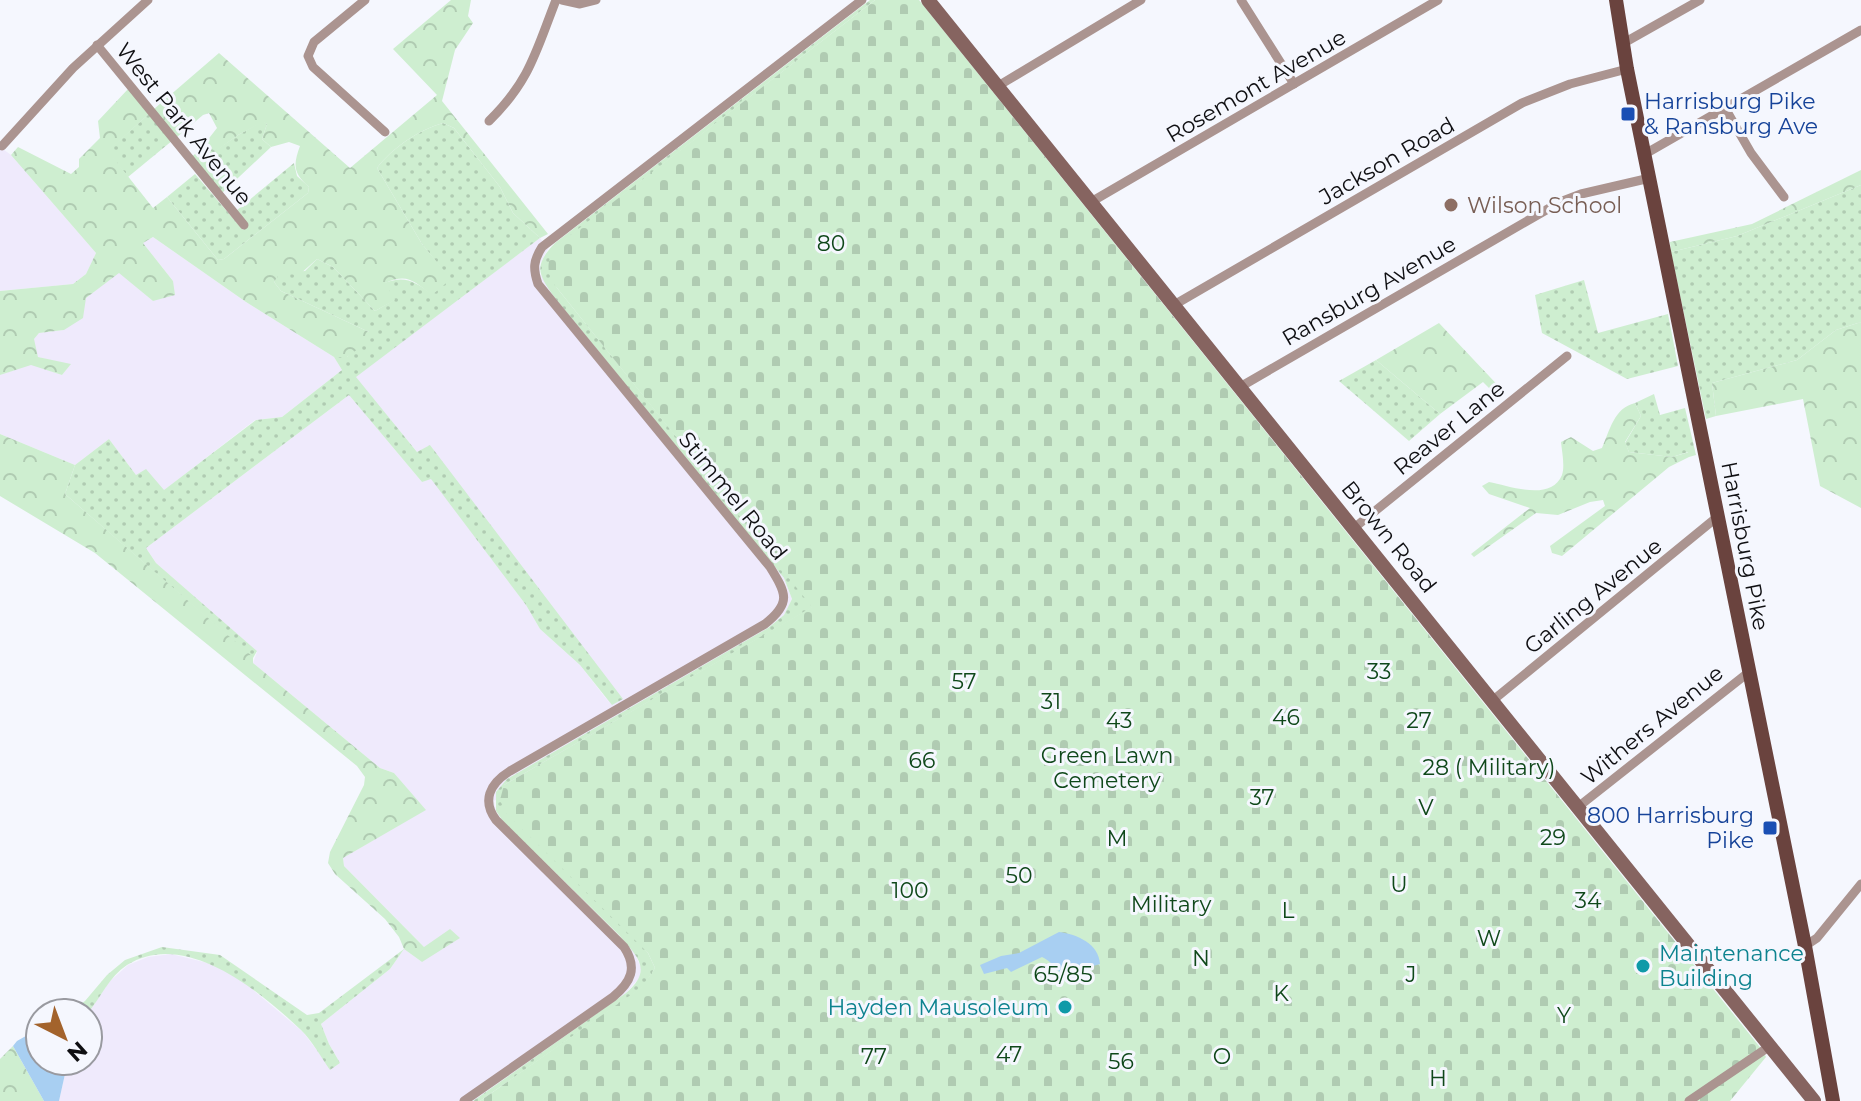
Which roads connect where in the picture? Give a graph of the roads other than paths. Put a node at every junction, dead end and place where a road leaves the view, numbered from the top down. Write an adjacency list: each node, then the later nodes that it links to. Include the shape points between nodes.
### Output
1 (148, 0): 14 (street)
2 (365, 0): 20 (street, via 314,42 308,56 313,67)
3 (559, 0): 4 (street); 19 (street, via 518,91)
4 (596, 0)
5 (862, 0): 38 (street, Stimmel Road, via 542,247 535,258 538,284 770,567 785,601 765,624 510,771 493,786 489,810 496,820 624,947 633,970 625,988)
6 (928, 0): 17 (main road, Brown Road)
7 (1141, 0): 17 (street)
8 (1241, 0): 16 (street)
9 (1438, 0): 16 (street, Rosemont Avenue)
10 (1616, 0): 13 (main road, Harrisburg Pike)
11 (1700, 0): 13 (street)
12 (1861, 30): 18 (street)
13 (1622, 44): 15 (main road, Harrisburg Pike)
14 (97, 45): 21 (street); 26 (street, West Park Avenue)
15 (1627, 69): 22 (main road, Harrisburg Pike); 27 (street, Jackson Road, via 1522,103)
16 (1294, 84): 25 (street, Rosemont Avenue)
17 (998, 86): 25 (main road, Brown Road)
18 (1725, 108): 22 (street); 24 (street)
19 (489, 121)
20 (385, 132)
21 (2, 146)
22 (1645, 154): 23 (main road, Harrisburg Pike)
23 (1650, 178): 29 (street, Ransburg Avenue, via 1560,202); 30 (main road, Harrisburg Pike)
24 (1784, 197)
25 (1091, 202): 27 (main road, Brown Road)
26 (244, 225)
27 (1174, 305): 29 (main road, Brown Road)
28 (1567, 356): 31 (street, Reaver Lane)
29 (1240, 387): 31 (main road, Brown Road)
30 (1716, 518): 32 (main road, Harrisburg Pike); 33 (street, Garling Avenue)
31 (1354, 528): 33 (main road, Brown Road)
32 (1749, 672): 34 (street, Withers Avenue); 36 (main road, Harrisburg Pike)
33 (1492, 701): 34 (main road, Brown Road)
34 (1578, 807): 37 (main road, Brown Road)
35 (1861, 884): 36 (street)
36 (1805, 946): 41 (main road, Harrisburg Pike)
37 (1770, 1046): 39 (street); 40 (main road, Brown Road)
38 (464, 1101)
39 (1689, 1101)
40 (1814, 1101)
41 (1833, 1101)

